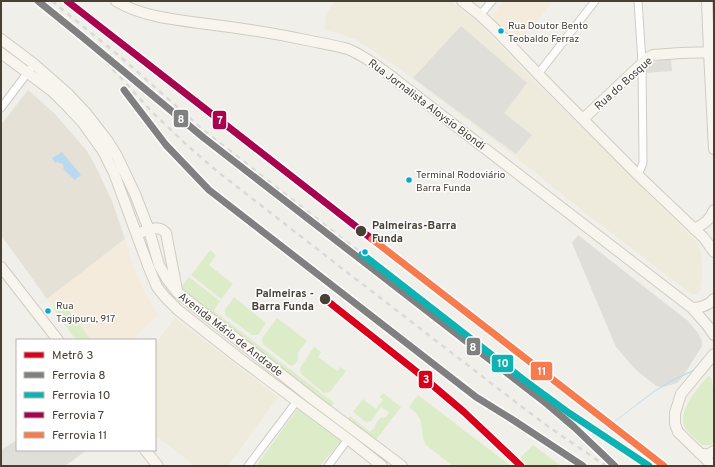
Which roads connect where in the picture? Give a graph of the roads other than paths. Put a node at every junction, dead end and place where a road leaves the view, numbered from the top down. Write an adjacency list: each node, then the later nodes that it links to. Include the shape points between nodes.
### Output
1 (116, 1): 26 (street, Rua Jornalista Aloysio Biondi, via 153,16 271,33 332,45 371,61)
2 (462, 1): 7 (street)
3 (492, 1): 7 (street)
4 (595, 1): 13 (street)
5 (638, 1): 11 (street)
6 (707, 1): 9 (street)
7 (480, 16): 13 (street)
8 (1, 39): 12 (street, Avenida Mário de Andrade)
9 (711, 52): 11 (street, Rua do Bosque, via 653,55); 16 (street)
10 (1, 53): 12 (street, Avenida Mário de Andrade)
11 (642, 62): 15 (street, Rua do Bosque); 17 (street, via 643,163)
12 (31, 68): 14 (street); 20 (street, Avenida Mário de Andrade, via 67,93 107,140 135,194); 21 (street, Avenida Mário de Andrade, via 83,123 102,151 114,173)
13 (538, 74): 15 (street)
14 (1, 108)
15 (583, 119): 17 (street)
16 (714, 149)
17 (638, 175): 19 (street)
18 (714, 210): 19 (street, via 703,225)
19 (694, 229): 22 (street)
20 (149, 230): 21 (street); 24 (street, Avenida Mário de Andrade, via 159,265); 24 (street, via 160,228 166,233)
21 (136, 233): 30 (street, Avenida Mário de Andrade, via 157,286 165,298)
22 (714, 252)
23 (1, 267): 28 (street)
24 (177, 292): 39 (street, Avenida Mário de Andrade)
25 (714, 299): 26 (street, via 704,307)
26 (692, 308): 27 (street, Rua Jornalista Aloysio Biondi)
27 (714, 335)
28 (57, 339)
29 (714, 354): 34 (street, via 681,394 675,413 678,432)
30 (297, 401): 31 (street, Avenida Mário de Andrade); 36 (street)
31 (348, 439): 37 (street); 38 (street, Avenida Mário de Andrade)
32 (146, 451): 35 (street)
33 (714, 451): 34 (street, via 706,455)
34 (699, 453): 40 (street)
35 (158, 466)
36 (248, 466)
37 (328, 466)
38 (382, 466)
39 (402, 466)
40 (713, 466)

